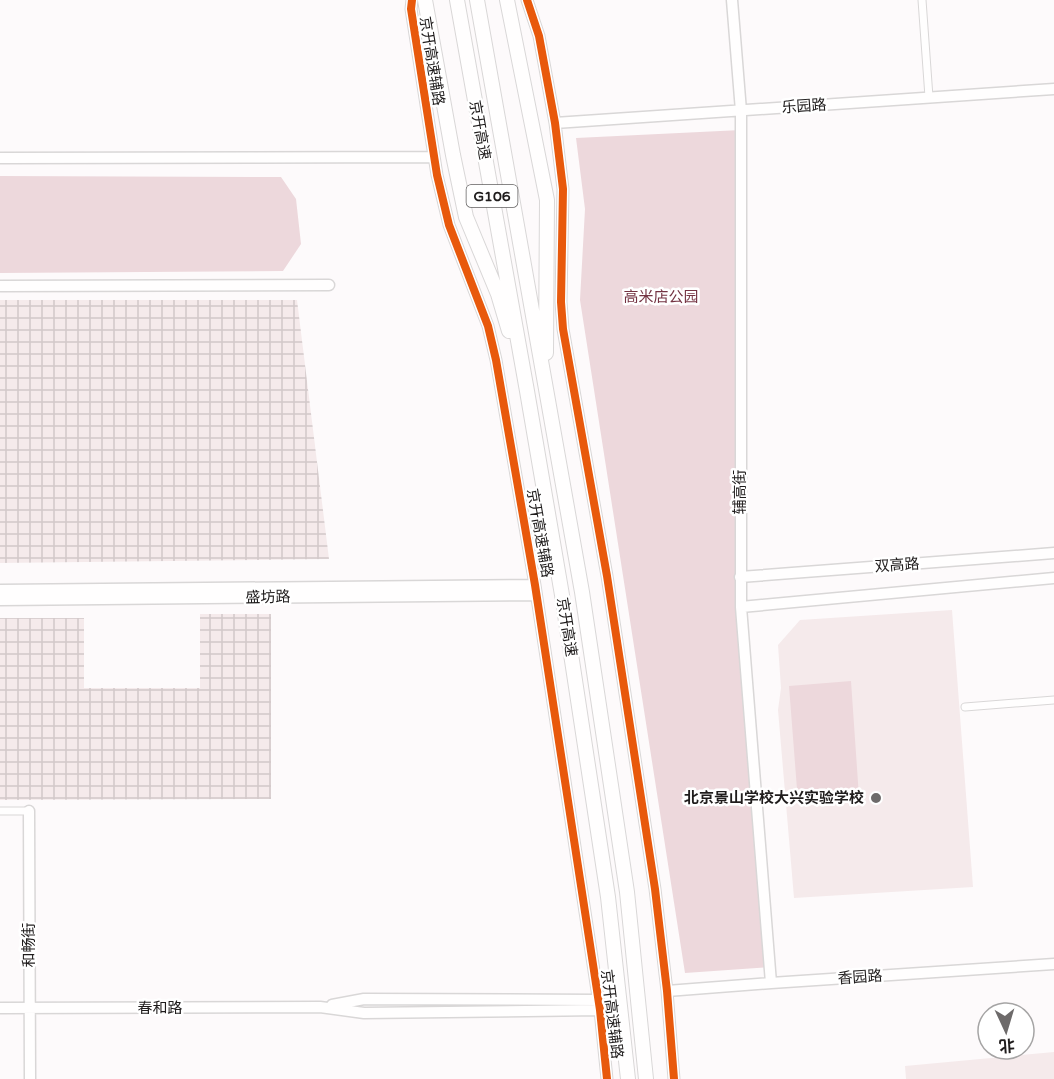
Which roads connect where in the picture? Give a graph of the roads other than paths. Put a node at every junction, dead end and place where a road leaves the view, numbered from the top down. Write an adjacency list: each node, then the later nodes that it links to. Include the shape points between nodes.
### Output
1 (412, 0): 13 (street, 京开高速辅路)
2 (425, 0): 18 (highway, via 466,217 498,294)
3 (457, 0): 18 (highway, 京开高速 / G106)
4 (477, 0): 17 (highway, 京开高速 / G106)
5 (507, 0): 17 (highway, via 547,200)
6 (527, 0): 12 (street)
7 (732, 0): 11 (street, 辅高街)
8 (922, 0): 10 (street)
9 (1054, 88): 10 (street, 乐园路)
10 (929, 98): 11 (street, 乐园路)
11 (741, 111): 12 (street, 乐园路); 20 (street, 辅高街)
12 (555, 123): 32 (street, via 563,189 563,329 607,576)
13 (434, 157): 14 (street); 23 (street, 京开高速辅路, via 449,225 488,326)
14 (0, 158)
15 (329, 285): 16 (street)
16 (0, 286)
17 (546, 388): 39 (highway, 京开高速 / G106, via 582,592 627,892)
18 (527, 391): 38 (highway, 京开高速 / G106, via 608,897)
19 (1054, 553): 20 (street, 双高路)
20 (740, 577): 25 (street, 辅高街)
21 (1054, 578): 25 (street, 双高路)
22 (0, 590): 23 (street, 盛坊路)
23 (536, 590): 24 (street, 盛坊路); 33 (street, 京开高速辅路)
24 (0, 600)
25 (741, 607): 31 (street, 辅高街)
26 (1054, 700): 27 (street)
27 (965, 706)
28 (0, 811): 29 (street)
29 (29, 811): 35 (street, 和畅街)
30 (1054, 964): 31 (street, 香园路)
31 (771, 983): 32 (street, 香园路)
32 (667, 991): 40 (street)
33 (599, 1005): 35 (street, 春和路, via 364,1013 320,1007); 37 (street, 京开高速辅路)
34 (0, 1008): 35 (street, 春和路)
35 (30, 1008): 36 (street, 和畅街)
36 (30, 1079)
37 (607, 1079)
38 (628, 1079)
39 (646, 1079)
40 (674, 1079)

